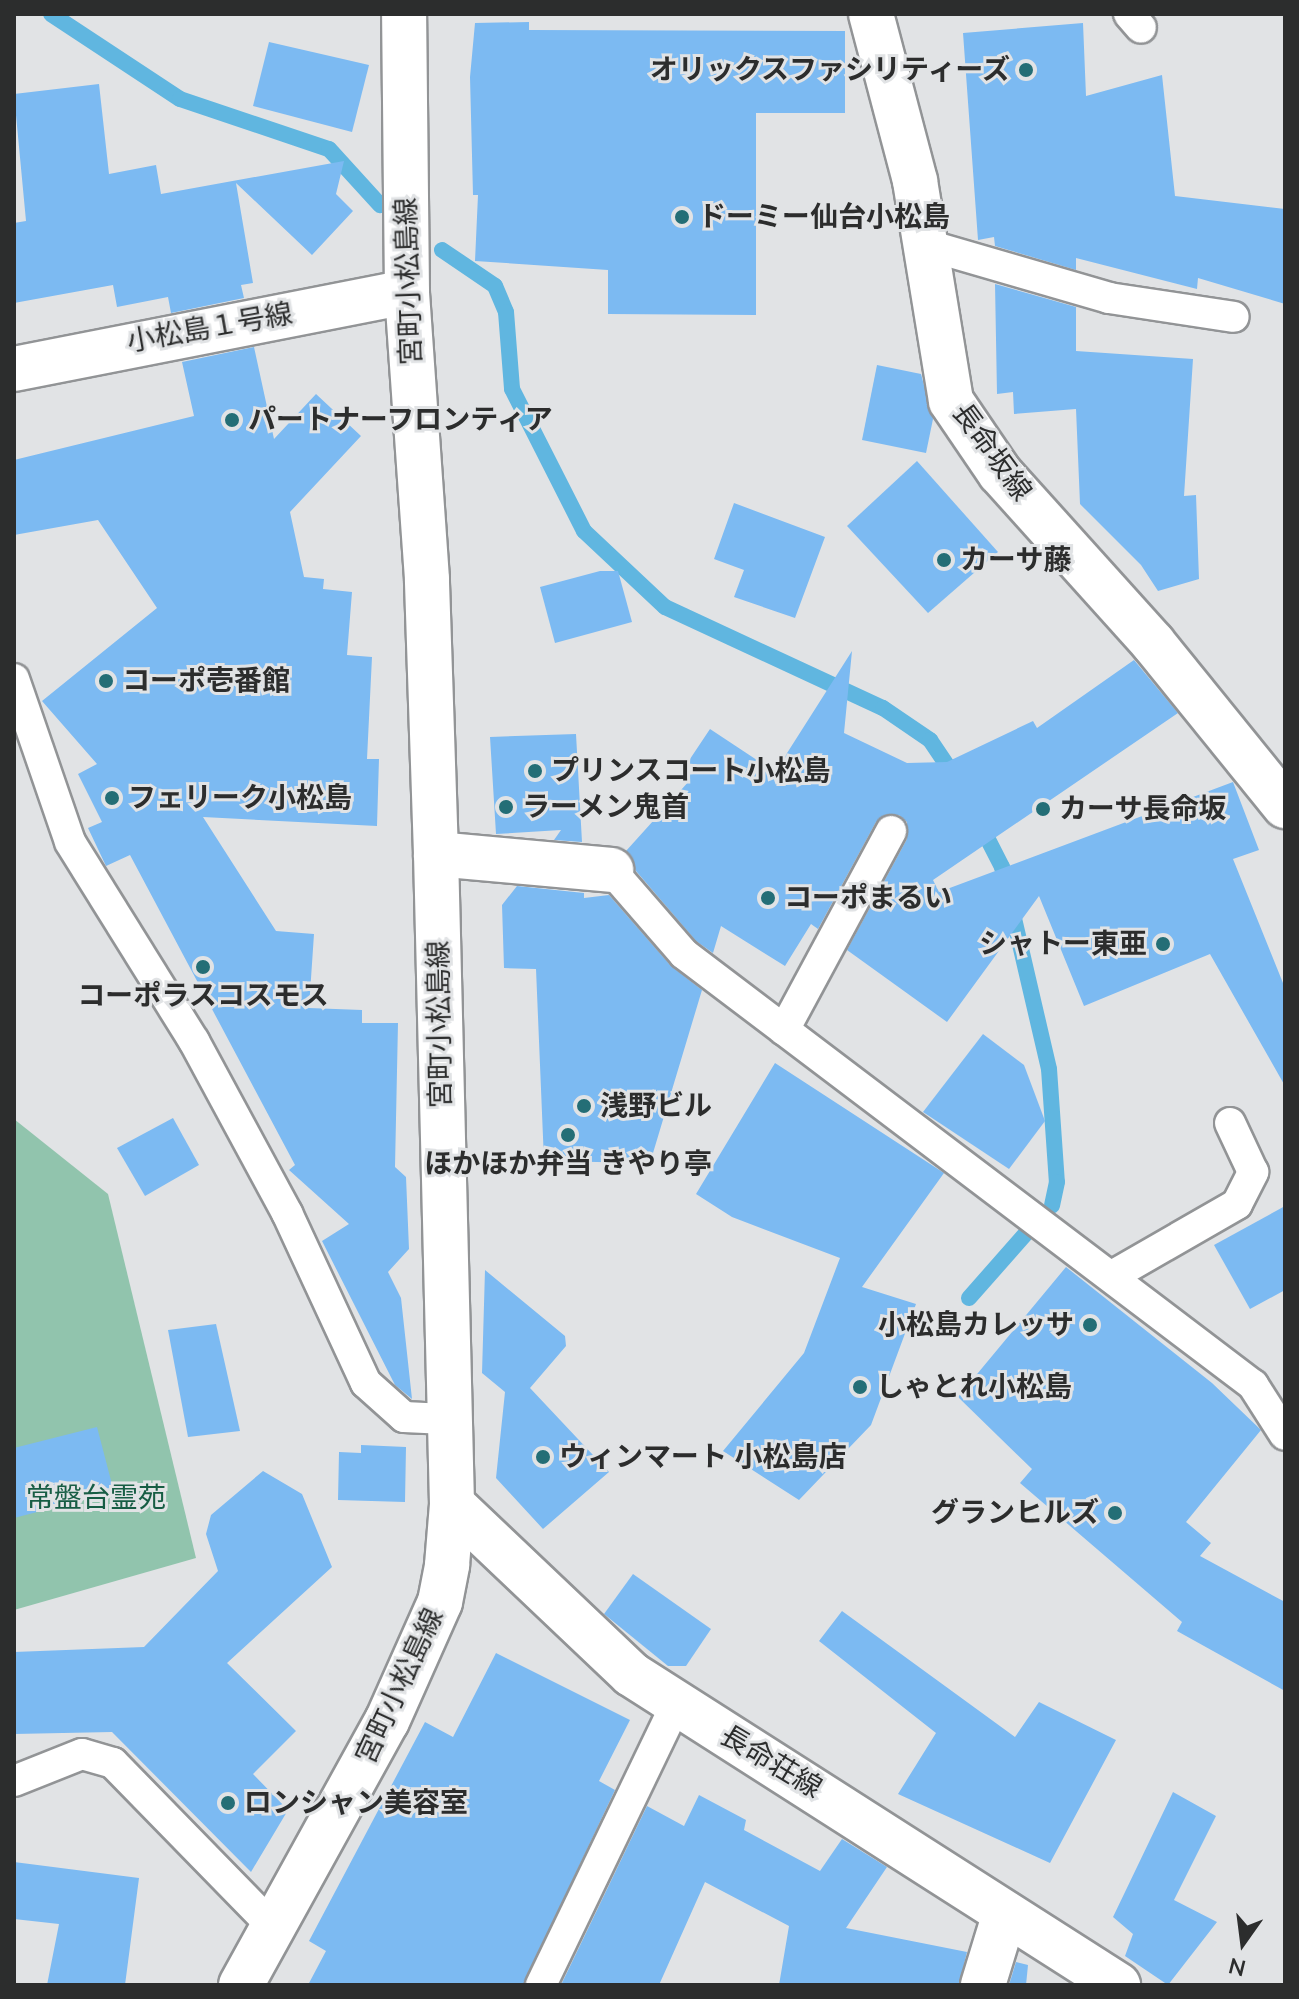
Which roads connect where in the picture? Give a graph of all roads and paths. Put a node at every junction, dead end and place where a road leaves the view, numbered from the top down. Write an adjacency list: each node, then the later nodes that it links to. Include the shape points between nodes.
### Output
1 (404, 14): 4 (street, 宮町小松島線)
2 (871, 14): 3 (street, 長命坂線)
3 (927, 245): 5 (lane, via 1109,298); 8 (street, 長命坂線, via 951,401 1000,473 1153,643)
4 (407, 292): 6 (street, 小松島１号線); 10 (street, 宮町小松島線)
5 (1234, 317)
6 (14, 369)
7 (14, 679): 15 (lane, via 70,842 194,1041 287,1213 366,1383 404,1417)
8 (1285, 806)
9 (891, 831): 12 (lane)
10 (436, 854): 11 (street); 15 (street, 宮町小松島線)
11 (611, 870): 12 (lane, via 684,954)
12 (784, 1030): 14 (lane)
13 (1230, 1123): 14 (lane, via 1253,1172 1237,1204)
14 (1112, 1276): 16 (lane, via 1253,1385)
15 (446, 1419): 17 (street, 宮町小松島線)
16 (1285, 1435)
17 (452, 1504): 18 (street, 長命荘線, via 597,1646); 21 (street, 宮町小松島線, via 440,1602 424,1641)
18 (676, 1705): 20 (street, 長命荘線, via 829,1796); 23 (lane)
19 (14, 1781): 21 (lane, via 82,1754 113,1763)
20 (1005, 1913): 24 (street); 25 (street, 長命荘線)
21 (274, 1928): 22 (street, 宮町小松島線)
22 (241, 1985)
23 (541, 1985)
24 (983, 1985)
25 (1118, 1985)

